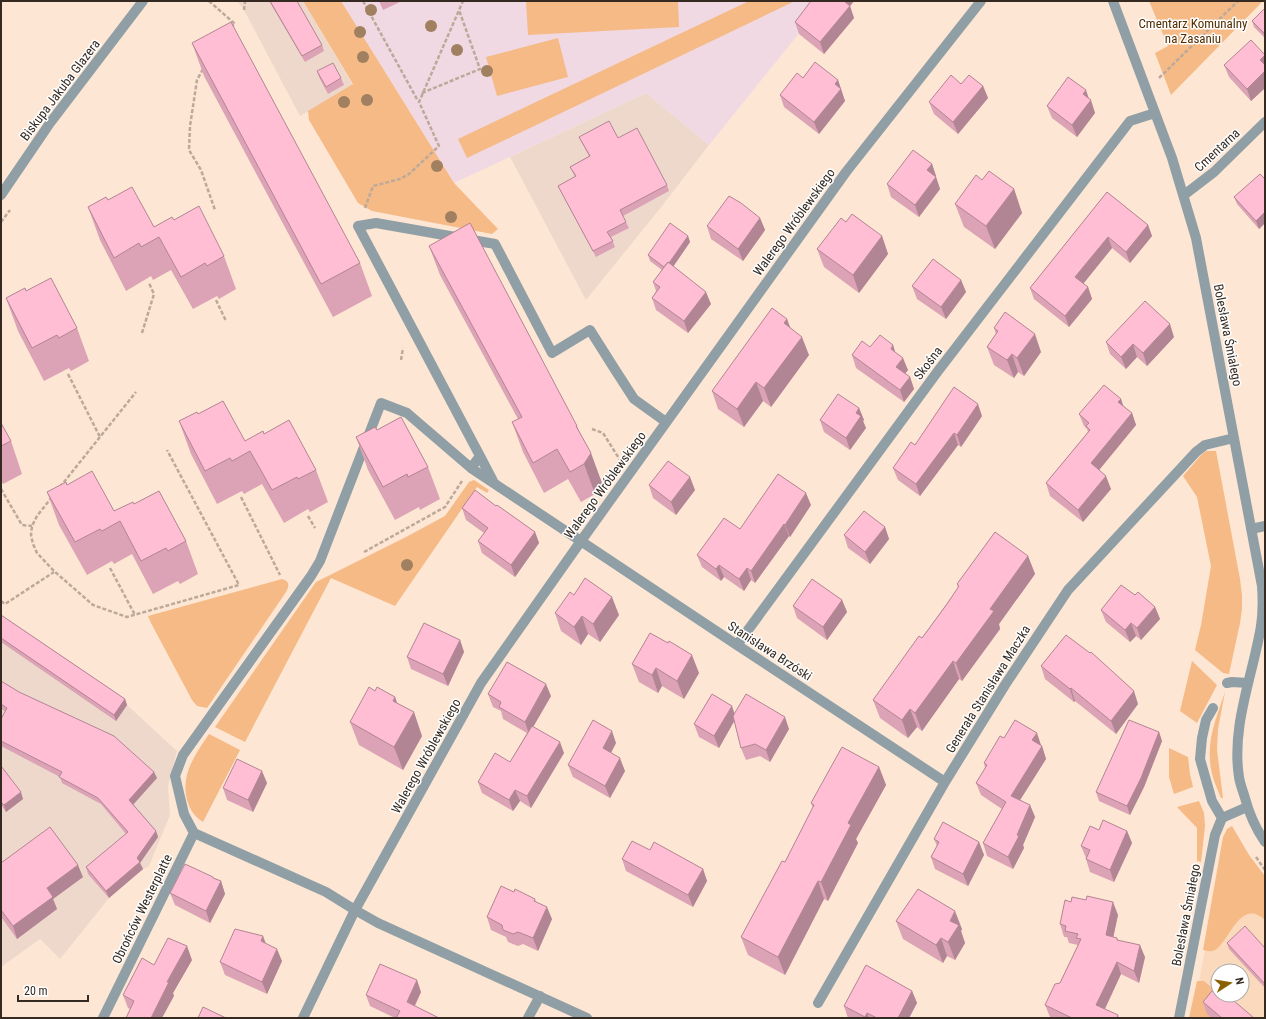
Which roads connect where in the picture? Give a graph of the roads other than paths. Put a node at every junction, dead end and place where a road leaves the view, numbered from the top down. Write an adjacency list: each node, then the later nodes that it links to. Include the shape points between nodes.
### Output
1 (143, 1): 6 (street, Biskupa Jakuba Glazera, via 50,123)
2 (981, 1): 8 (street, Walerego Wróblewskiego, via 846,172)
3 (1113, 1): 4 (street, Bolesława Śmiałego)
4 (1155, 113): 7 (street, Bolesława Śmiałego); 16 (street, Skośna, via 1130,121 938,371)
5 (1265, 122): 7 (street, Cmentarna, via 1214,172)
6 (1, 195)
7 (1184, 195): 9 (street, Bolesława Śmiałego, via 1196,238)
8 (666, 422): 10 (street, via 634,398 590,330 552,353 495,244 376,223 358,226); 15 (street, Walerego Wróblewskiego)
9 (1234, 438): 14 (street, Bolesława Śmiałego); 20 (street, Generała Stanisława Maczka, via 1205,446 1196,452 1068,590 1004,685)
10 (480, 456): 11 (street); 12 (street)
11 (471, 468): 12 (street, Stanisława Brzóski); 23 (street, Stanisława Brzóski, via 407,413 381,403 320,561 183,755 175,776 184,814)
12 (493, 482): 15 (street, Stanisława Brzóski)
13 (1265, 526): 14 (street)
14 (1251, 529): 18 (street, Bolesława Śmiałego, via 1263,605)
15 (581, 541): 16 (street, Stanisława Brzóski); 25 (street, Walerego Wróblewskiego, via 481,684)
16 (737, 645): 20 (street, Stanisława Brzóski)
17 (1227, 683): 18 (street)
18 (1248, 684): 21 (street, Bolesława Śmiałego, via 1238,748 1239,777)
19 (1213, 708): 22 (street, via 1206,720 1200,759 1212,801)
20 (945, 782): 27 (street, Generała Stanisława Maczka)
21 (1248, 807): 22 (street); 24 (street, Bolesława Śmiałego)
22 (1222, 818): 32 (street, Bolesława Śmiałego, via 1215,835)
23 (194, 833): 25 (street, via 326,892); 28 (street, Obrońców Westerplatte)
24 (1265, 842)
25 (355, 910): 26 (street, via 378,923); 29 (street, Walerego Wróblewskiego)
26 (540, 996): 30 (street); 31 (street)
27 (818, 1003)
28 (102, 1018)
29 (303, 1018)
30 (528, 1018)
31 (587, 1018)
32 (1179, 1018)

